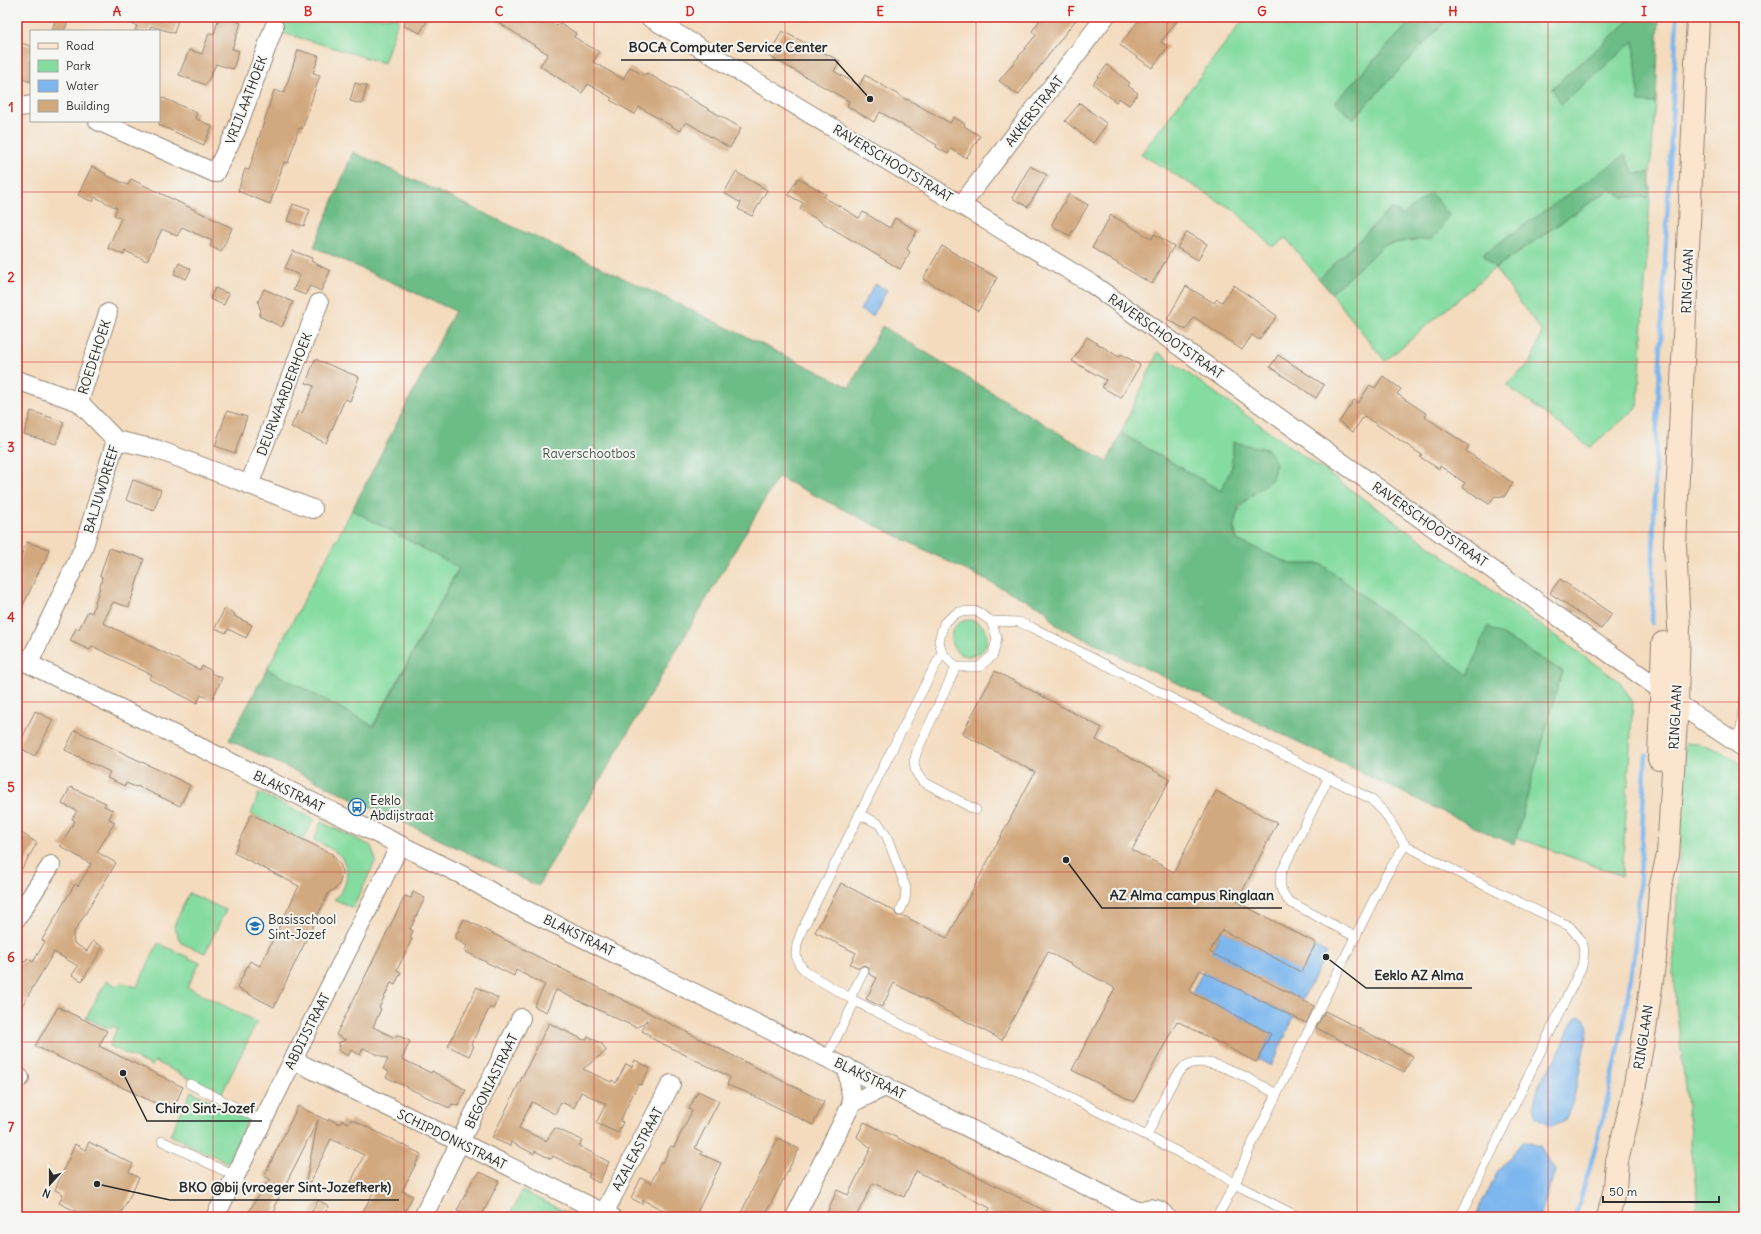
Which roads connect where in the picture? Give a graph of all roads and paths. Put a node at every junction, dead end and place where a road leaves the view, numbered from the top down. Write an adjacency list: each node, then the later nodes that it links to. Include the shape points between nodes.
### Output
1 (649, 17): 8 (street, RAVERSCHOOTSTRAAT)
2 (1105, 17): 8 (street, AKKERSTRAAT)
3 (1698, 17): 16 (main road, RINGLAAN)
4 (274, 27): 7 (street, VRIJLAATHOEK, via 236,131 215,173)
5 (30, 105): 6 (street)
6 (17, 108)
7 (100, 122)
8 (962, 204): 21 (street, RAVERSCHOOTSTRAAT, via 1136,314)
9 (318, 303): 14 (street, DEURWAARDERHOEK)
10 (108, 312): 12 (street, ROEDEHOEK)
11 (17, 380): 12 (street)
12 (79, 402): 13 (street)
13 (116, 440): 14 (street, BALJUWDREEF, via 156,449); 19 (street, BALJUWDREEF, via 82,549)
14 (249, 485): 15 (street, BALJUWDREEF)
15 (313, 509)
16 (1675, 545): 21 (main road, RINGLAAN, via 1679,626); 21 (main road, RINGLAAN, via 1663,643)
17 (990, 621): 18 (lane, via 976,611 958,612 944,623 939,641); 20 (lane, via 997,638 993,655 979,667); 24 (lane, via 1019,622 1034,628)
18 (942, 653): 20 (lane); 26 (lane)
19 (23, 661): 27 (street, BLAKSTRAAT)
20 (956, 667): 25 (lane, via 914,762 916,772 922,781)
21 (1669, 696): 23 (street, RAVERSCHOOTSTRAAT); 30 (main road, RINGLAAN, via 1668,855); 30 (main road, RINGLAAN, via 1660,721 1657,855)
22 (1744, 699): 23 (lane)
23 (1739, 745)
24 (1329, 777): 28 (lane, via 1371,799 1384,812); 34 (lane, via 1281,874 1280,884 1283,895 1290,902)
25 (976, 810)
26 (859, 814): 32 (lane, via 879,824 887,837 906,888 905,900); 36 (lane, via 796,944 799,964 806,973)
27 (400, 845): 38 (street, BLAKSTRAAT, via 504,899); 39 (street, ABDIJSTRAAT)
28 (1405, 845): 34 (lane); 61 (lane, via 1569,926 1585,948 1582,966)
29 (51, 865): 31 (street)
30 (1660, 888): 50 (main road, RINGLAAN, via 1646,1030)
31 (23, 893): 33 (street)
32 (900, 911)
33 (17, 918)
34 (1356, 937): 44 (lane)
35 (864, 971): 36 (lane)
36 (852, 1000): 38 (lane); 47 (lane, via 973,1059 1017,1070)
37 (521, 1018): 49 (street, BEGONIASTRAAT)
38 (827, 1056): 40 (street, BLAKSTRAAT)
39 (293, 1060): 46 (street, ABDIJSTRAAT); 49 (street, SCHIPDONKSTRAAT)
40 (847, 1067): 43 (street, BLAKSTRAAT); 45 (street)
41 (190, 1084): 46 (lane)
42 (671, 1084): 53 (street, AZALEASTRAAT)
43 (887, 1086): 45 (street); 54 (street, BLAKSTRAAT)
44 (1276, 1094): 47 (lane, via 1217,1064 1197,1062 1184,1067 1174,1081); 52 (lane)
45 (852, 1103): 57 (street)
46 (263, 1121): 51 (street, ABDIJSTRAAT)
47 (1147, 1136): 52 (lane, via 1219,1172)
48 (162, 1141): 51 (lane)
49 (460, 1144): 53 (street, SCHIPDONKSTRAAT); 56 (street, BEGONIASTRAAT)
50 (1617, 1162): 62 (main road, RINGLAAN, via 1605,1186); 63 (main road, RINGLAAN, via 1615,1188)
51 (235, 1176): 55 (street, ABDIJSTRAAT)
52 (1235, 1184): 59 (lane); 60 (lane)
53 (608, 1215)
54 (1140, 1215): 58 (street, via 1148,1208 1154,1208 1159,1209)
55 (215, 1217)
56 (424, 1217)
57 (795, 1217)
58 (1166, 1217)
59 (1217, 1217)
60 (1298, 1217)
61 (1460, 1217)
62 (1595, 1217)
63 (1608, 1217)

